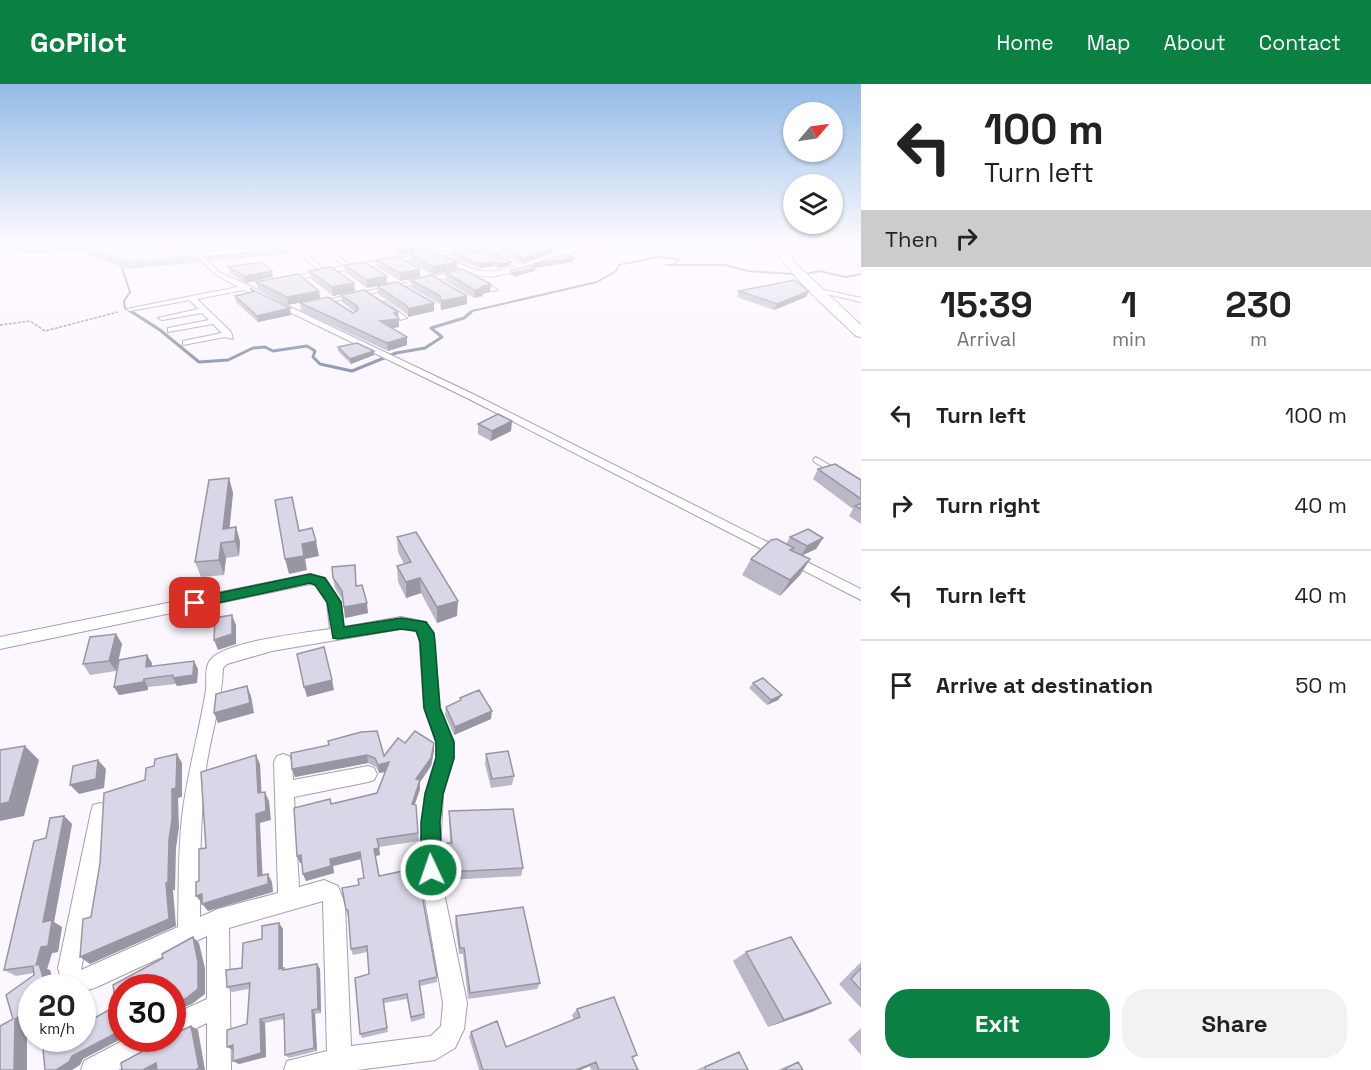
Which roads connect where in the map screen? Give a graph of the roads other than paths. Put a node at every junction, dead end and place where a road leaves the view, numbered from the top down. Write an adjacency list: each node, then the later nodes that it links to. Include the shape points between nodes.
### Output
1 (235, 289): 10 (street)
2 (249, 289): 17 (street)
3 (360, 289): 9 (street)
4 (385, 289): 9 (street)
5 (404, 289): 7 (street)
6 (820, 291): 12 (street); 23 (highway)
7 (408, 292)
8 (322, 293): 11 (street)
9 (366, 293): 11 (street); 20 (street)
10 (192, 298): 16 (street); 18 (street)
11 (332, 300): 13 (street); 14 (street)
12 (861, 300)
13 (309, 305)
14 (339, 306)
15 (298, 307): 17 (street)
16 (130, 309)
17 (287, 309): 27 (street)
18 (204, 310): 19 (street); 21 (street)
19 (162, 318)
20 (403, 318)
21 (215, 321): 22 (street); 24 (street, via 229,335)
22 (171, 330)
23 (861, 333)
24 (186, 343)
25 (816, 460): 26 (lane)
26 (843, 476)
27 (861, 595)
28 (338, 634): 29 (street, via 334,602 320,581 310,579); 36 (street, via 258,648 223,657 215,665 191,819); 40 (street, via 401,623 421,626 426,633 432,708 445,742 445,758 434,794 429,852 455,1003 455,1021 446,1041 435,1048)
29 (0, 643)
30 (283, 762): 32 (street)
31 (368, 774): 32 (street)
32 (285, 790): 34 (street)
33 (100, 813): 36 (street, via 69,968 71,980 76,983 97,976)
34 (289, 900): 35 (street); 40 (street, via 324,890 331,893 335,904)
35 (218, 920): 36 (street); 37 (street)
36 (189, 933)
37 (219, 1005): 38 (street); 42 (street)
38 (186, 1021)
39 (126, 1052): 41 (street)
40 (340, 1065): 43 (street)
41 (93, 1070)
42 (219, 1070)
43 (296, 1070)

